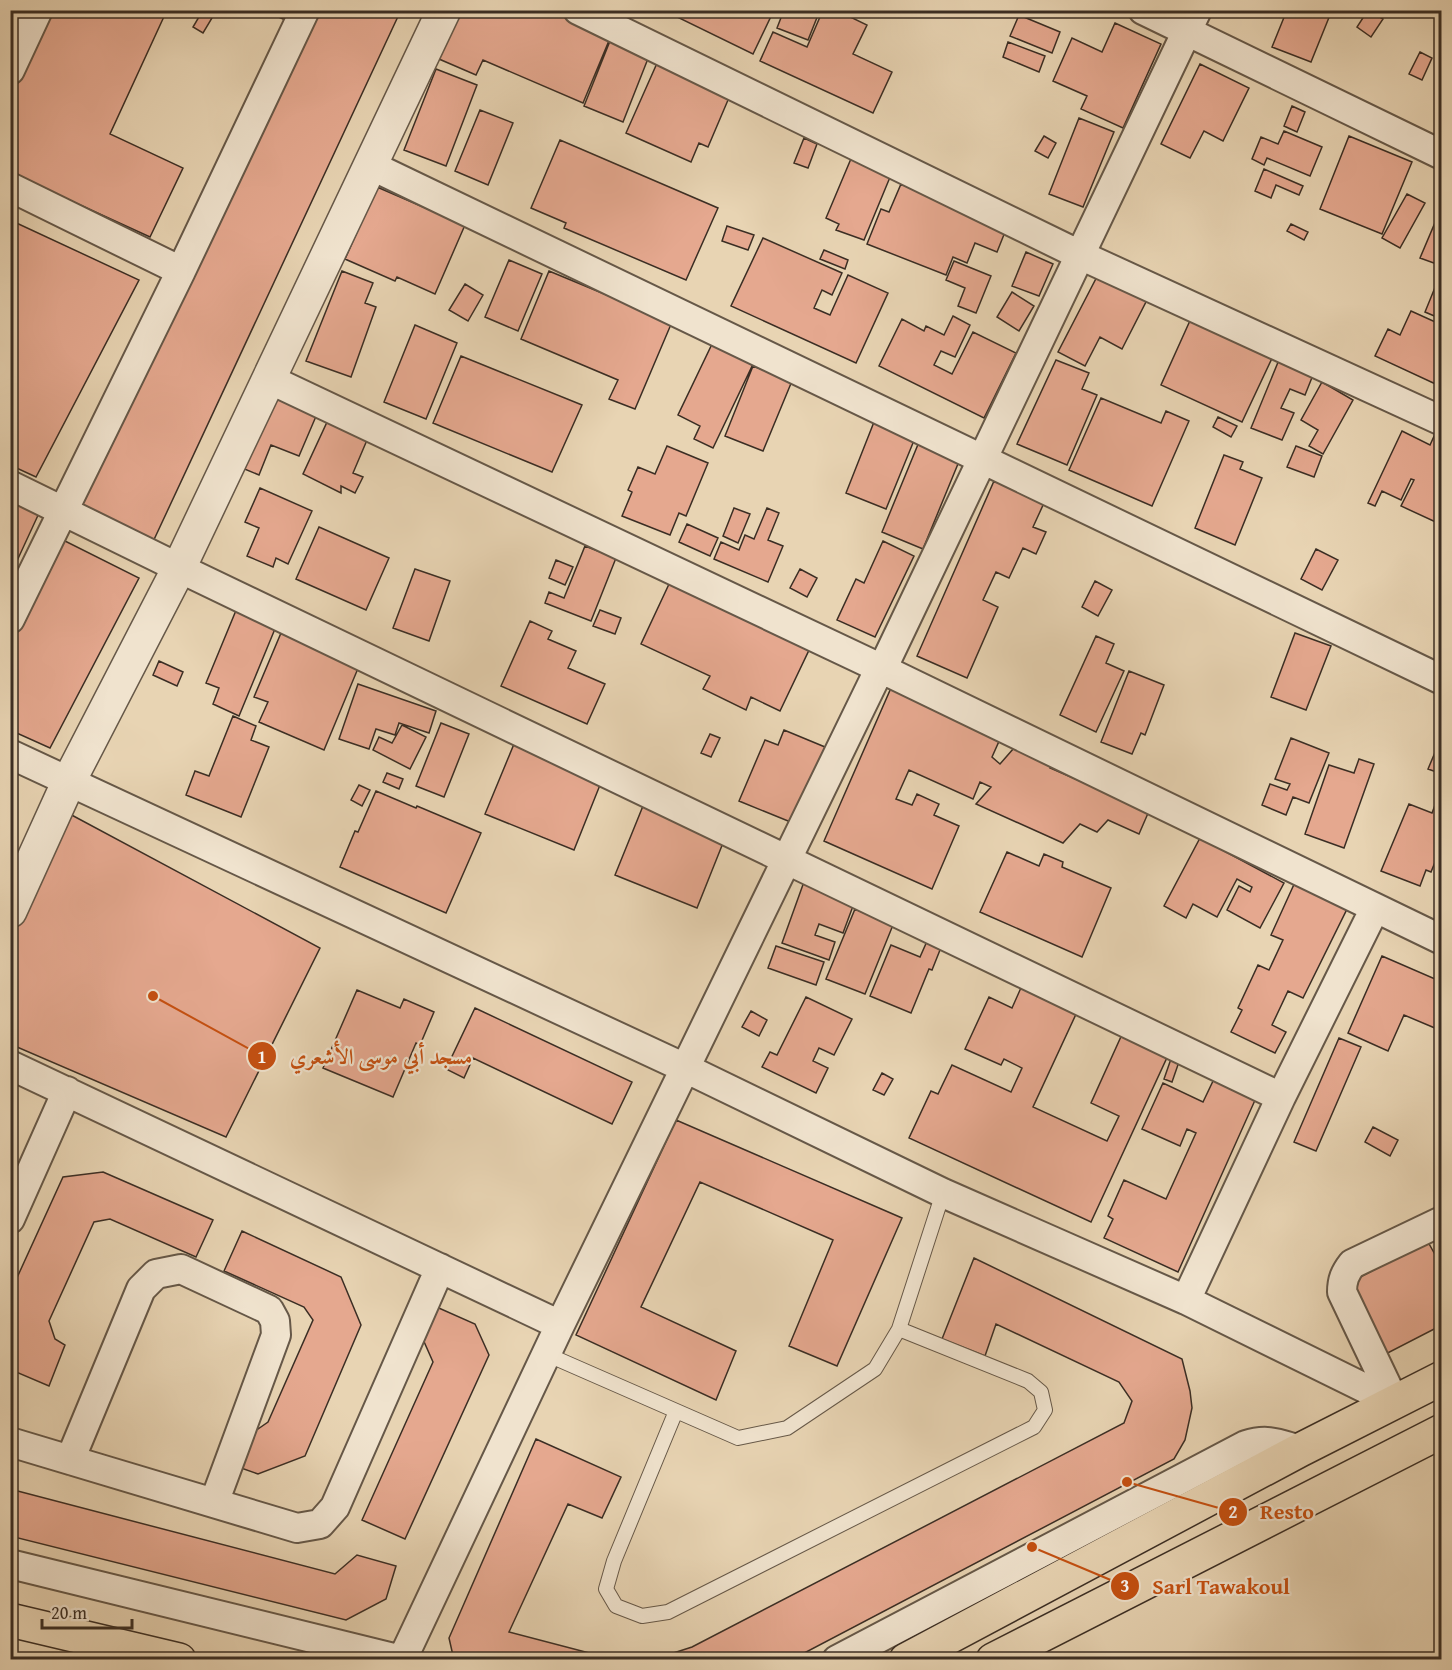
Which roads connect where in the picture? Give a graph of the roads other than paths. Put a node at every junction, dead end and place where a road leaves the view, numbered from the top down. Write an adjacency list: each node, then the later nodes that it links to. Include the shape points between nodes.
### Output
1 (38, 10): 7 (street)
2 (305, 10): 12 (street)
3 (444, 10): 9 (street)
4 (579, 10): 11 (street)
5 (1143, 10): 6 (street)
6 (1192, 21): 8 (street); 11 (street)
7 (10, 70)
8 (1442, 155)
9 (370, 165): 13 (street); 15 (street)
10 (10, 187): 12 (street)
11 (1080, 255): 14 (street); 15 (street)
12 (181, 271): 17 (street)
13 (268, 379): 18 (street); 20 (street)
14 (1442, 421)
15 (982, 460): 20 (street); 21 (street)
16 (10, 485): 17 (street)
17 (63, 510): 18 (street); 19 (street)
18 (179, 568): 23 (street); 24 (street)
19 (10, 619)
20 (880, 668): 24 (street); 25 (street)
21 (1442, 680)
22 (10, 754): 23 (street)
23 (69, 781): 26 (street); 29 (street)
24 (788, 859): 29 (street); 31 (street)
25 (1375, 908): 27 (street); 31 (street)
26 (10, 911)
27 (1442, 940)
28 (10, 1065): 30 (street)
29 (685, 1068): 32 (street); 37 (street)
30 (66, 1091): 33 (street); 35 (street)
31 (1281, 1097): 36 (street)
32 (943, 1193): 36 (street); 38 (lane)
33 (10, 1219)
34 (1442, 1221): 41 (street, via 1352,1264 1342,1282 1342,1292)
35 (440, 1268): 37 (street); 47 (street, via 335,1507 320,1524 297,1528)
36 (1186, 1300): 41 (street)
37 (560, 1325): 39 (street)
38 (899, 1329): 42 (lane, via 875,1369 787,1428 738,1438); 42 (lane, via 1028,1381 1041,1392 1045,1410 1034,1427 668,1612 642,1616 616,1606 606,1589)
39 (546, 1354): 42 (lane); 51 (street)
40 (1442, 1378): 41 (main road)
41 (1395, 1402): 43 (main road); 45 (main road)
42 (676, 1411)
43 (1430, 1437): 54 (main road)
44 (10, 1442): 46 (street)
45 (1300, 1450): 52 (street, via 1270,1441 1246,1445); 53 (main road)
46 (70, 1460): 47 (street); 47 (street, via 141,1289 156,1274 180,1269 270,1310 275,1321 276,1335)
47 (214, 1503)
48 (10, 1564): 51 (street)
49 (10, 1620): 50 (main road)
50 (179, 1659)
51 (402, 1659)
52 (837, 1659)
53 (906, 1659)
54 (993, 1659)

